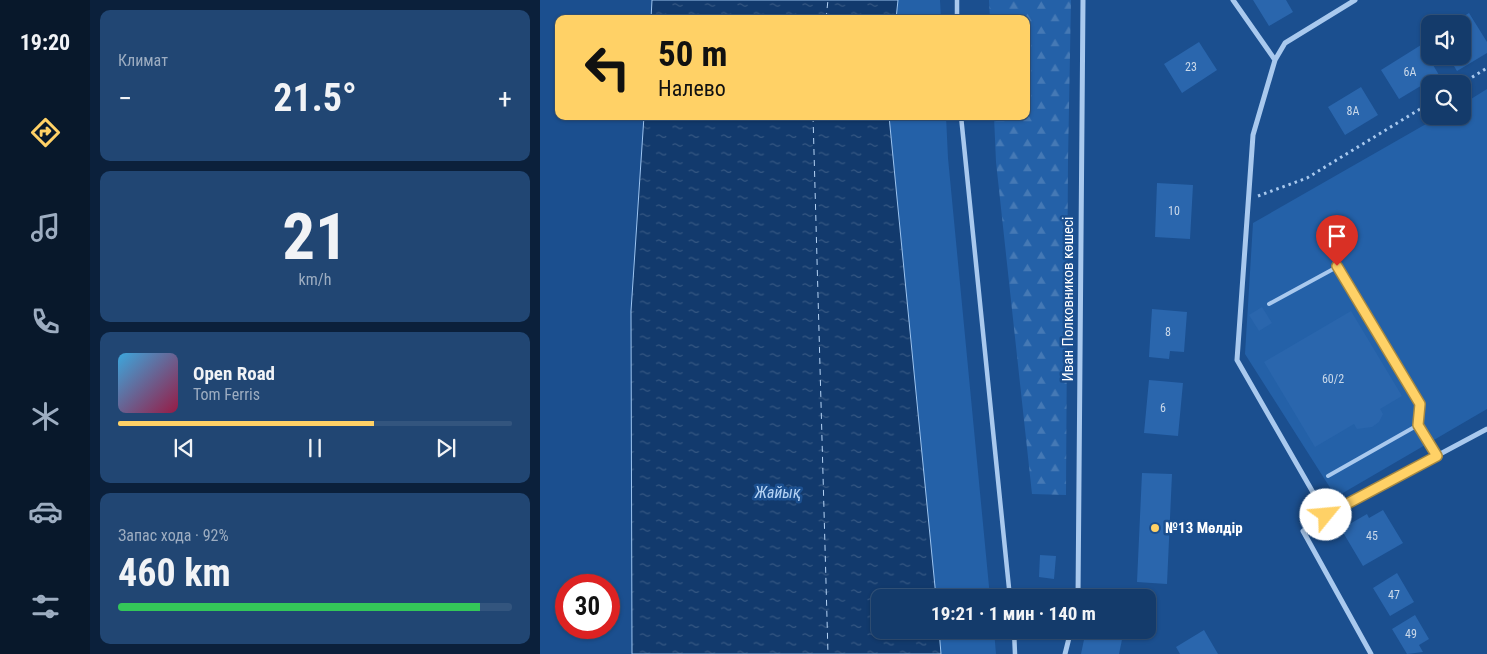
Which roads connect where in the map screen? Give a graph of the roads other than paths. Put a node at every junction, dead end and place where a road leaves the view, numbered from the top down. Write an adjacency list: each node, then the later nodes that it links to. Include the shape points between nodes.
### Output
1 (957, 0): 5 (street)
2 (1083, 0): 15 (street, Иван Полковников көшесі)
3 (1233, 0): 6 (street)
4 (1355, 0): 6 (street, via 1286,43)
5 (957, 15)
6 (1275, 60): 13 (street, via 1253,135 1236,360)
7 (961, 120): 14 (street)
8 (1270, 304): 9 (lane, via 1337,266 1420,404)
9 (1418, 425): 11 (lane); 12 (lane)
10 (1487, 429): 11 (street)
11 (1437, 456): 13 (street)
12 (1328, 476)
13 (1326, 515): 20 (street, via 1303,531)
14 (1009, 589)
15 (1078, 589)
16 (1014, 639): 18 (street)
17 (1069, 639): 19 (street)
18 (1015, 654)
19 (1066, 654)
20 (1371, 654)

